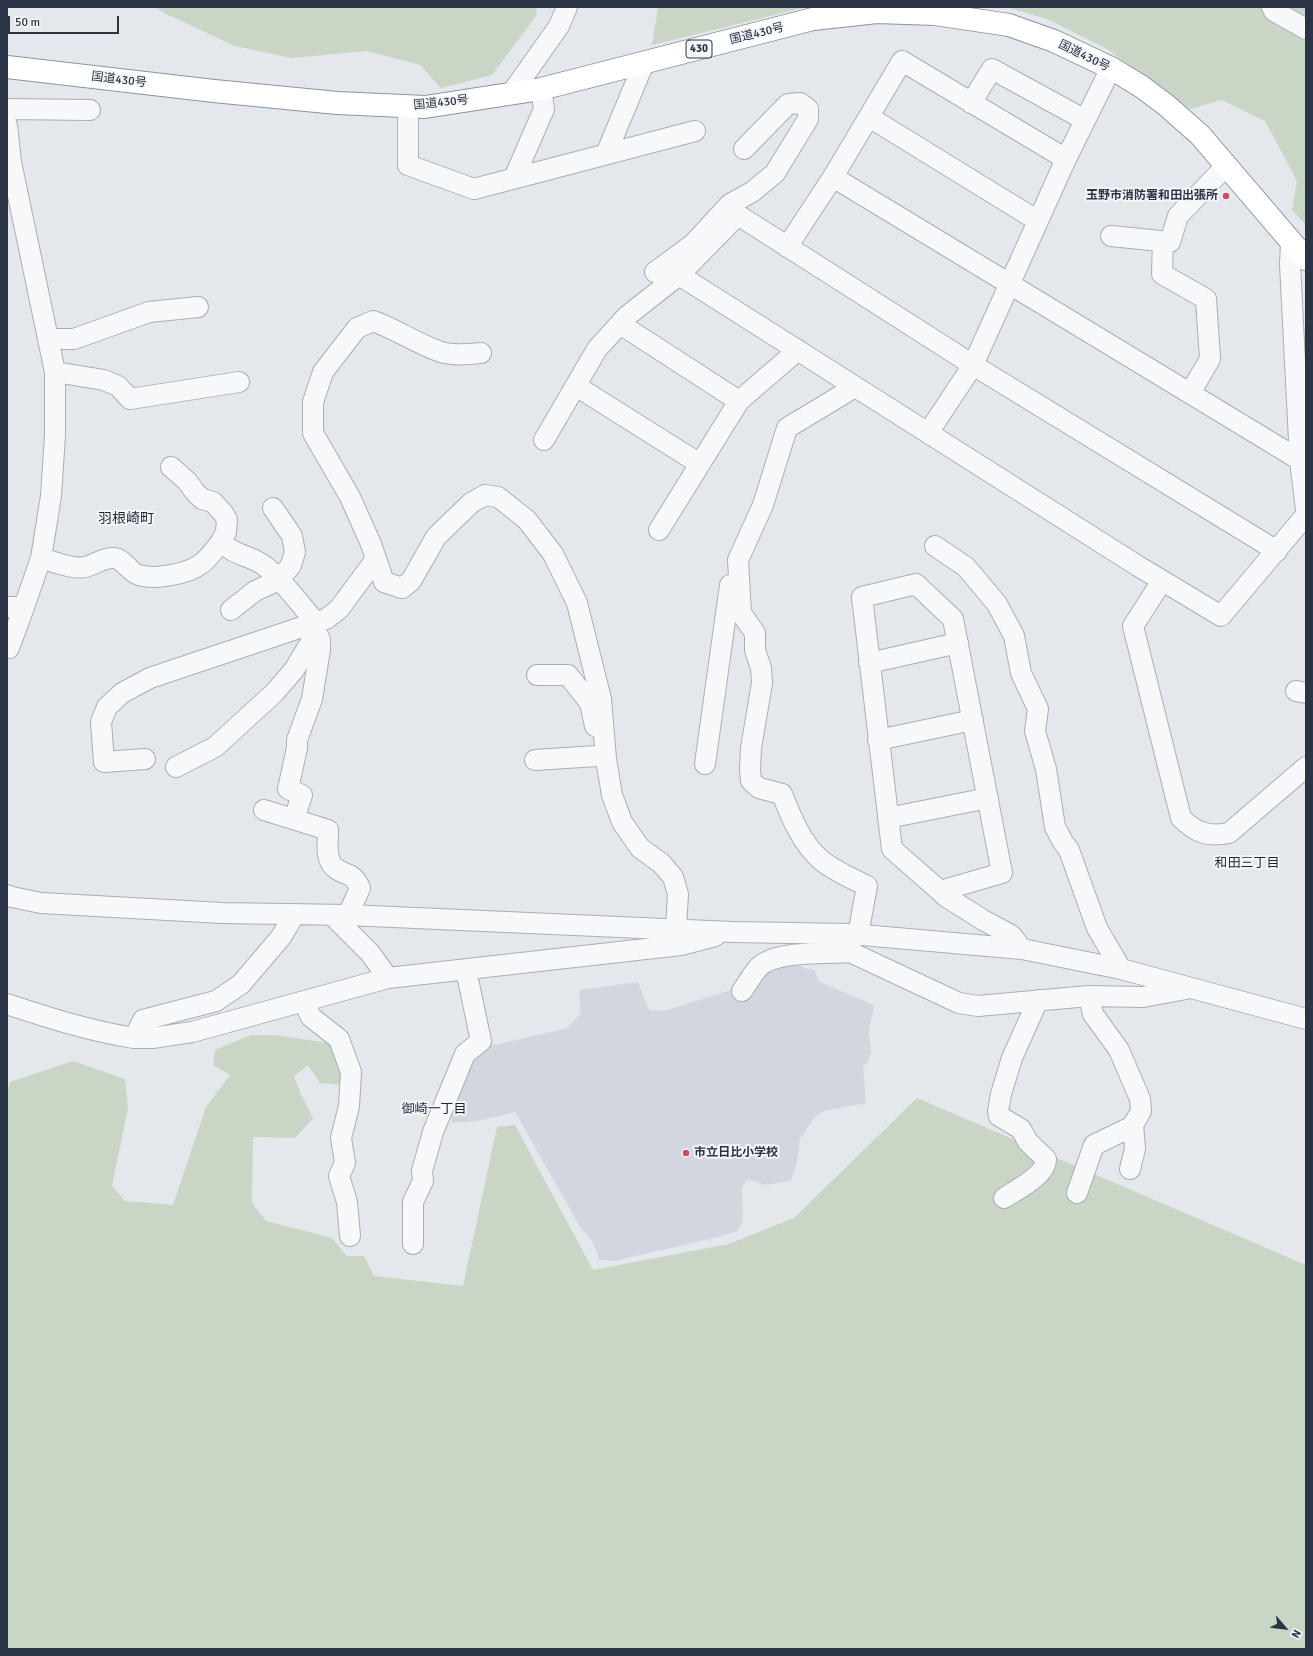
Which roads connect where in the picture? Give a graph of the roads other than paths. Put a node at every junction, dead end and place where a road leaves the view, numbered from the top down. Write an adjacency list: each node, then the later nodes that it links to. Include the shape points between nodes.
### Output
1 (567, 7): 8 (street, via 559,26)
2 (1272, 7): 3 (street, via 1274,11)
3 (1306, 29)
4 (644, 63): 6 (highway, 国道430号 / 430, via 813,19 877,12 935,14 1009,26 1054,42); 7 (highway, 国道430号 / 430); 18 (street)
5 (7, 67): 10 (highway, 国道430号 / 430, via 337,104)
6 (1111, 68): 14 (street); 20 (highway, 国道430号 / 430, via 1166,105 1200,135)
7 (541, 89): 8 (highway, 国道430号 / 430); 22 (street, via 544,110)
8 (511, 94): 10 (highway, 国道430号 / 430, via 425,108)
9 (972, 102): 13 (street, via 902,61); 14 (street, via 992,69); 19 (street)
10 (408, 107): 22 (street, via 408,165 474,189)
11 (7, 109): 12 (street)
12 (90, 110)
13 (869, 117): 21 (street); 24 (street)
14 (1085, 120): 19 (street)
15 (7, 125): 35 (street, via 11,162)
16 (695, 131): 18 (street)
17 (744, 149): 23 (street, via 788,104 800,103 808,110 808,119 775,173)
18 (606, 154): 22 (street)
19 (1066, 159): 24 (street)
20 (1226, 166): 26 (street, via 1178,216 1170,242); 27 (highway, 国道430号 / 430)
21 (833, 177): 28 (street); 32 (street)
22 (514, 178)
23 (734, 210): 28 (street); 30 (street); 31 (street)
24 (1038, 221): 32 (street)
25 (1111, 236): 26 (street)
26 (1163, 241): 43 (street, via 1162,274 1206,299 1210,359)
27 (1291, 243): 29 (highway, 国道430号 / 430); 47 (street)
28 (787, 247): 38 (street)
29 (1306, 259)
30 (655, 272)
31 (679, 275): 34 (street); 36 (street)
32 (1010, 284): 38 (street); 43 (street)
33 (198, 307): 35 (street, via 149,312 74,339)
34 (620, 324): 41 (street, via 597,349); 44 (street)
35 (49, 339): 39 (street)
36 (798, 350): 42 (street); 44 (street)
37 (481, 353): 58 (street, via 458,355 442,352 373,321 357,328 323,372 313,402 313,433 350,497)
38 (973, 365): 45 (street); 56 (street)
39 (55, 372): 40 (street, via 104,380 118,386 130,400); 57 (street, via 55,436 51,496)
40 (239, 382)
41 (576, 386): 46 (street); 48 (street)
42 (854, 387): 45 (street); 59 (street, via 787,428 762,505)
43 (1190, 393): 47 (street)
44 (739, 401): 48 (street)
45 (928, 433): 61 (street)
46 (544, 440)
47 (1300, 460): 51 (street)
48 (700, 464): 53 (street)
49 (171, 467): 54 (street, via 202,499 213,502 223,513 227,520 226,532)
50 (273, 508): 60 (street, via 292,536 295,552 290,565)
51 (1306, 510)
52 (1306, 515): 56 (street)
53 (659, 530)
54 (221, 542): 57 (street, via 201,564 187,572 158,577 139,575 115,558 105,559 84,568); 60 (street, via 242,556 266,567)
55 (935, 546): 89 (street, via 966,567 997,604 1014,636 1021,673 1038,709 1035,731 1046,770 1055,827 1070,850 1097,928)
56 (1277, 551): 61 (street, via 1221,616)
57 (41, 558): 62 (street)
58 (376, 559): 64 (street, via 339,609); 71 (street, via 384,582 402,588 411,581 436,537 471,503 485,495 498,496 527,520 553,554 577,603 601,699)
59 (738, 560): 74 (street, via 730,585); 87 (street, via 740,613 755,633 755,650 762,682 751,748 752,781 759,788 782,794 792,820 812,851 821,860 866,886)
60 (279, 580): 63 (street, via 255,591); 64 (street)
61 (1162, 581): 76 (street, via 1133,626 1181,818 1190,828 1203,833 1229,833)
62 (16, 607): 66 (street)
63 (232, 610)
64 (316, 626): 72 (street, via 150,678 122,693 108,707 101,722 104,762); 75 (street, via 313,638 294,670 274,693 215,746); 80 (street, via 320,650 312,699 297,740 288,789 302,795)
65 (958, 643): 67 (street); 67 (street, via 953,618 916,584 862,597); 69 (street)
66 (7, 648)
67 (869, 663): 70 (street)
68 (537, 675): 71 (street, via 568,675 590,703)
69 (973, 720): 70 (street); 77 (street)
70 (878, 740): 79 (street)
71 (602, 757): 73 (street); 85 (street, via 622,822 640,848 673,876 678,894)
72 (146, 759)
73 (535, 760)
74 (705, 764)
75 (176, 767)
76 (1306, 767)
77 (988, 798): 79 (street); 81 (street, via 1002,873)
78 (264, 810): 80 (street)
79 (888, 818): 81 (street, via 892,849)
80 (294, 819): 84 (street, via 328,830 328,854 333,867 356,879 360,888)
81 (940, 891): 88 (street, via 1011,935)
82 (7, 895): 83 (street, via 41,902 222,913)
83 (295, 914): 84 (street); 99 (street, via 281,938 240,984 216,1001 143,1020)
84 (340, 915): 85 (street); 91 (street)
85 (676, 928): 86 (street)
86 (732, 932): 87 (street); 90 (street, via 681,945)
87 (853, 940): 88 (street); 93 (street, via 771,960 758,968); 95 (street, via 959,1003 978,1006)
88 (1022, 949): 89 (street)
89 (1121, 969): 92 (street)
90 (466, 970): 91 (street); 105 (street, via 481,1041 465,1054 433,1132 422,1171 423,1181 413,1202)
91 (388, 978): 96 (street)
92 (1190, 988): 94 (street, via 1143,998); 98 (street)
93 (742, 991)
94 (1089, 996): 95 (street); 100 (street, via 1093,1014 1119,1050 1140,1099 1141,1111)
95 (1038, 1000): 103 (street, via 1012,1058 998,1111 1000,1116 1021,1129 1028,1142 1046,1159 1046,1163 1032,1180)
96 (304, 1002): 99 (street, via 192,1032); 104 (street, via 311,1017 339,1039 351,1072 348,1106 341,1138 345,1163 339,1176 347,1202)
97 (7, 1004): 99 (street, via 52,1020 101,1033)
98 (1306, 1019)
99 (134, 1038)
100 (1133, 1124): 101 (street, via 1135,1149); 102 (street, via 1094,1145)
101 (1130, 1169)
102 (1077, 1192)
103 (1004, 1198)
104 (350, 1236)
105 (413, 1244)

